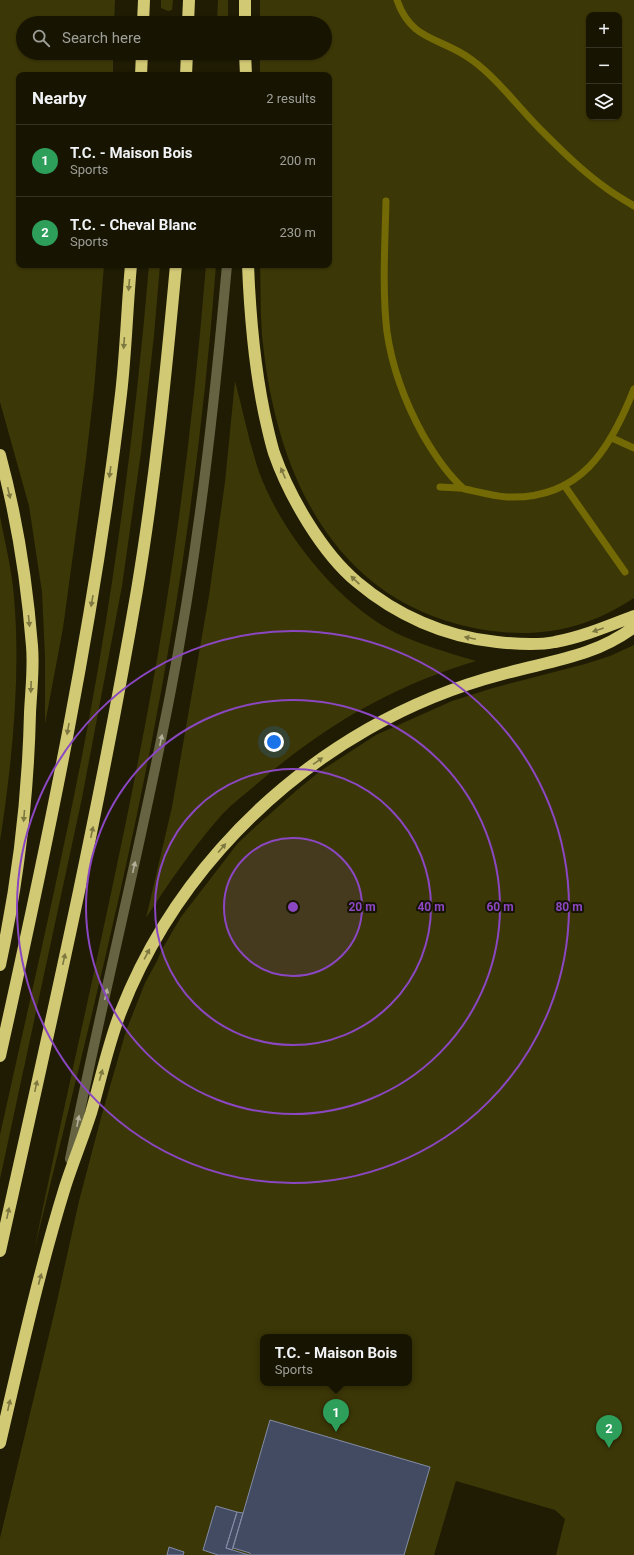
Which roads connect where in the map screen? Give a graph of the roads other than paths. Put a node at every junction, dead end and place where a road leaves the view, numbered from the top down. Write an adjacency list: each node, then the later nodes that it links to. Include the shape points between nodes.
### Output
1 (144, 0): 4 (highway)
2 (189, 0): 5 (highway)
3 (245, 0): 6 (highway)
4 (143, 16)
5 (188, 16)
6 (245, 16)
7 (142, 60): 10 (highway)
8 (187, 60): 11 (highway)
9 (245, 60): 12 (highway)
10 (142, 72)
11 (186, 72)
12 (245, 72)
13 (130, 268): 21 (highway, one-way to 21, via 121,392 95,580 56,794)
14 (176, 268): 23 (highway, one-way to 14, via 100,791 137,588 163,398)
15 (227, 268): 22 (lane, one-way to 15, via 85,1084 171,693 207,455)
16 (248, 268): 18 (highway, one-way to 16, via 598,630 554,642 530,644 484,641 446,632 412,618 382,601 355,581 316,535 274,453 255,365)
17 (0, 455): 20 (highway, one-way to 20, via 22,558 32,648 29,752 23,835)
18 (634, 616)
19 (634, 627): 22 (highway, one-way to 19, via 91,1113 121,1011 147,954 180,900 239,829 264,804 291,780 346,741 408,708 480,680 572,658 598,648)
20 (0, 965)
21 (0, 1056)
22 (65, 1187): 24 (highway, one-way to 22, via 26,1330)
23 (0, 1251)
24 (0, 1443)

